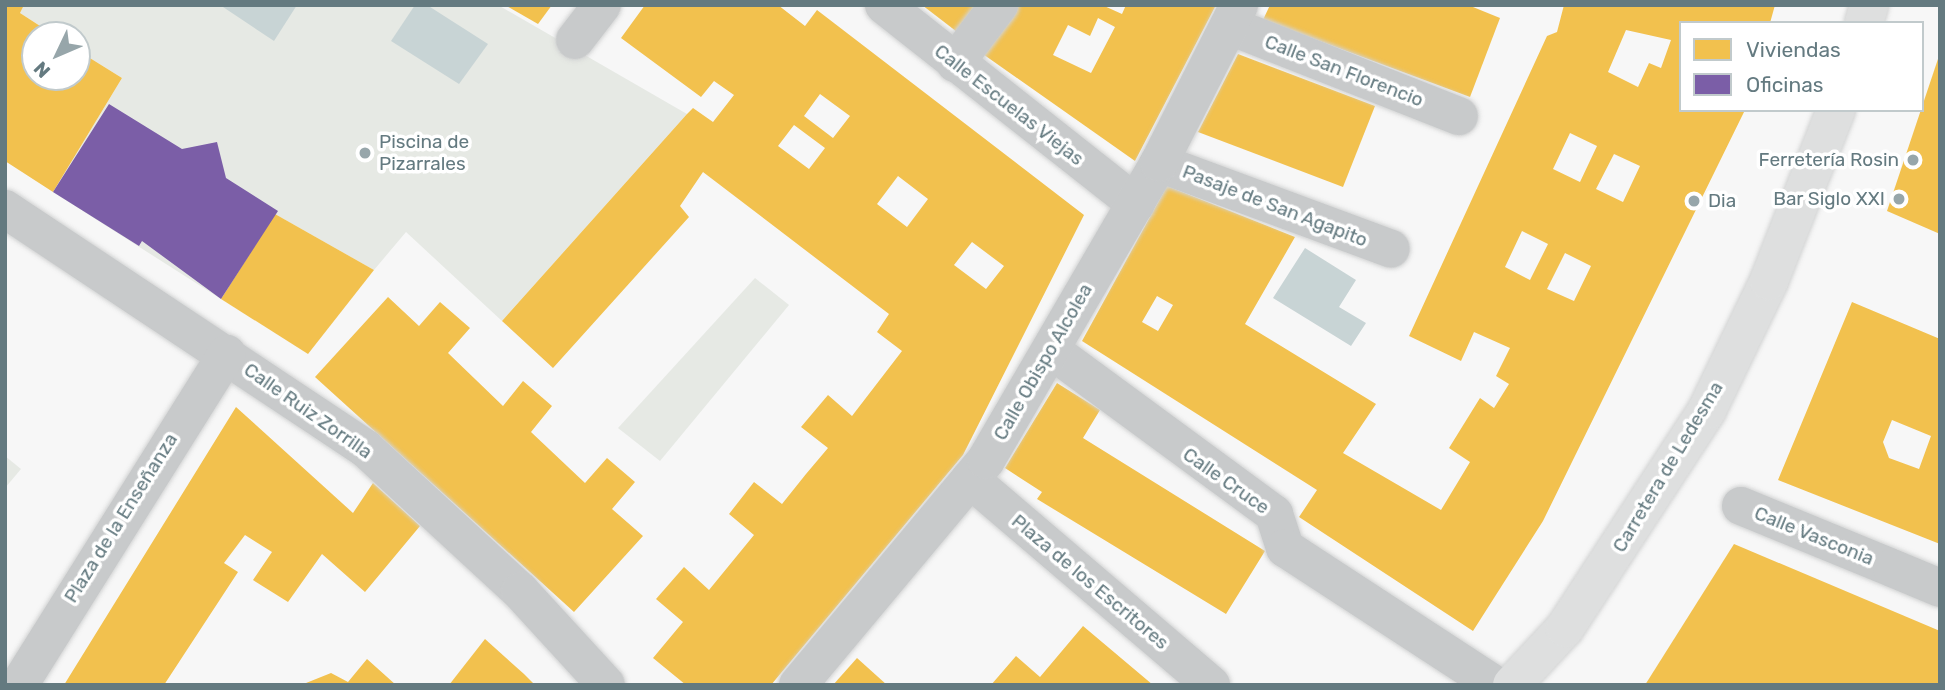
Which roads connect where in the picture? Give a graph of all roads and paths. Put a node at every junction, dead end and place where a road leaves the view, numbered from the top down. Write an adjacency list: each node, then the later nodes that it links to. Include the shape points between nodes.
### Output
1 (602, 5): 5 (street)
2 (884, 5): 6 (street, Calle Escuelas Viejas)
3 (999, 5): 6 (street)
4 (1234, 16): 8 (street, Calle San Florencio); 9 (street, Calle Obispo Alcolea)
5 (575, 40)
6 (955, 63): 10 (street, Calle Escuelas Viejas)
7 (1835, 112): 23 (highway, Carretera de Ledesma, via 1769,281 1707,410 1565,628)
8 (1459, 116)
9 (1160, 163): 10 (street, Calle Obispo Alcolea); 12 (street, Pasaje de San Agapito)
10 (1136, 204): 13 (street, Calle Obispo Alcolea)
11 (5, 209): 14 (street, Calle Ruiz Zorrilla)
12 (1391, 249)
13 (1051, 350): 15 (street, Calle Obispo Alcolea); 22 (street, Calle Cruce, via 1130,414 1274,514 1285,548)
14 (227, 354): 18 (street, Plaza de la Enseñanza); 19 (street, Calle Ruiz Zorrilla, via 366,449 520,591)
15 (970, 479): 20 (street, Calle Obispo Alcolea); 21 (street, Plaza de los Escritores)
16 (1741, 506): 17 (street, Calle Vasconia)
17 (1940, 588)
18 (19, 685)
19 (606, 685)
20 (798, 685)
21 (1211, 685)
22 (1495, 685)
23 (1512, 685)

